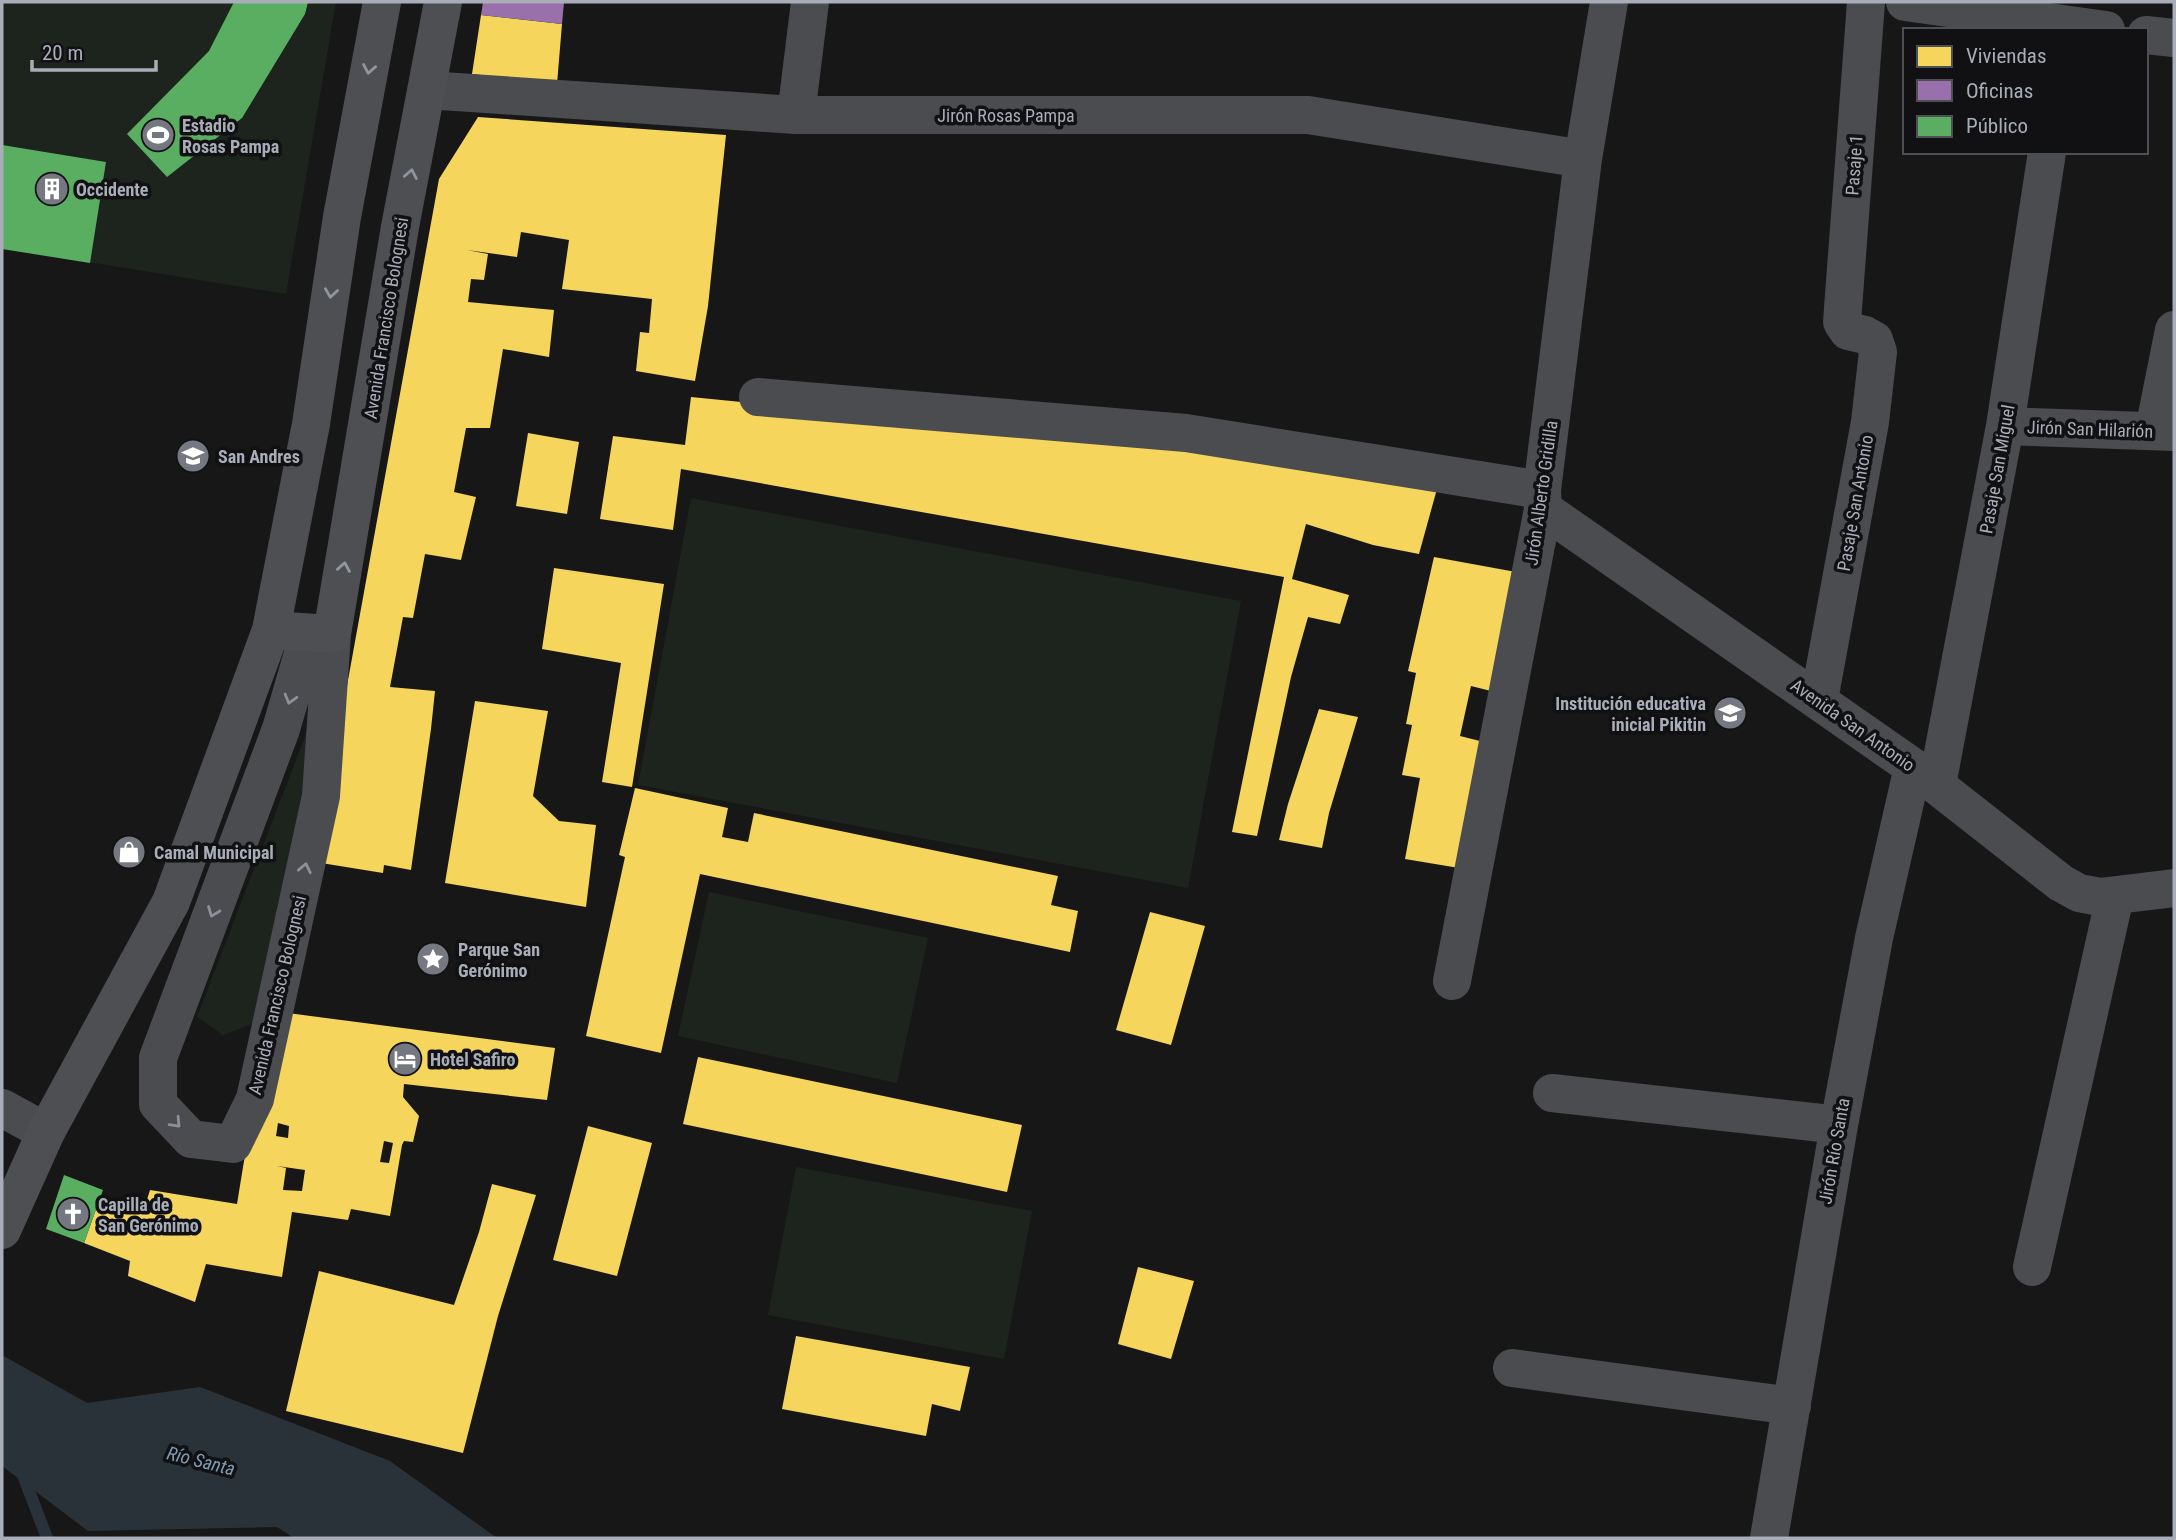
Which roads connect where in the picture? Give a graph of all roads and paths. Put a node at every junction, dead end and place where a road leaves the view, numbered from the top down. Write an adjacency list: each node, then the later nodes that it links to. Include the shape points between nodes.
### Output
1 (382, 2): 15 (main road, one-way to 15)
2 (443, 2): 11 (main road, Avenida Francisco Bolognesi)
3 (810, 2): 12 (street)
4 (1609, 2): 14 (street, Jirón Alberto Gridilla)
5 (1866, 2): 17 (street, Pasaje 1)
6 (1905, 2): 7 (street)
7 (2055, 19): 8 (street)
8 (2097, 28)
9 (2148, 35): 10 (street)
10 (2174, 38)
11 (427, 90): 12 (street, Jirón Rosas Pampa); 16 (main road, Avenida Francisco Bolognesi, one-way to 11)
12 (796, 115): 14 (street, Jirón Rosas Pampa, via 1308,115)
13 (2047, 154): 21 (street, Pasaje San Miguel)
14 (1583, 159): 24 (street, Jirón Alberto Gridilla)
15 (342, 217): 16 (main road); 20 (main road, one-way to 20)
16 (400, 227): 23 (main road, Avenida Francisco Bolognesi)
17 (1844, 328): 27 (street, Pasaje San Antonio, via 1874,340 1878,352 1870,422)
18 (2174, 330): 22 (street)
19 (758, 397): 24 (street, via 1186,433)
20 (312, 424): 23 (main road); 25 (main road)
21 (2005, 426): 22 (street, Jirón San Hilarión); 28 (street, Pasaje San Miguel)
22 (2164, 431)
23 (367, 433): 26 (main road, Avenida Francisco Bolognesi, one-way to 23)
24 (1543, 499): 27 (street, Avenida San Antonio); 31 (street, Jirón Alberto Gridilla)
25 (271, 630): 26 (main road); 35 (main road, via 171,902)
26 (321, 634): 26 (street, Avenida Francisco Bolognesi, one-way to 26, via 158,1058 158,1104 191,1139 233,1144 255,1099 321,796)
27 (1818, 700): 28 (street, Avenida San Antonio)
28 (1925, 776): 30 (street, Avenida San Antonio, via 2061,883 2079,893); 34 (street, Jirón Río Santa, via 1874,938)
29 (2174, 888): 30 (street, Avenida San Antonio)
30 (2115, 896): 37 (street)
31 (1452, 982)
32 (1552, 1093): 34 (street)
33 (2, 1108): 35 (street)
34 (1839, 1125): 39 (street, Jirón Río Santa)
35 (46, 1132): 36 (main road)
36 (2, 1230)
37 (2032, 1267)
38 (1512, 1368): 39 (street)
39 (1792, 1406): 40 (street, Jirón Río Santa)
40 (1769, 1538)

